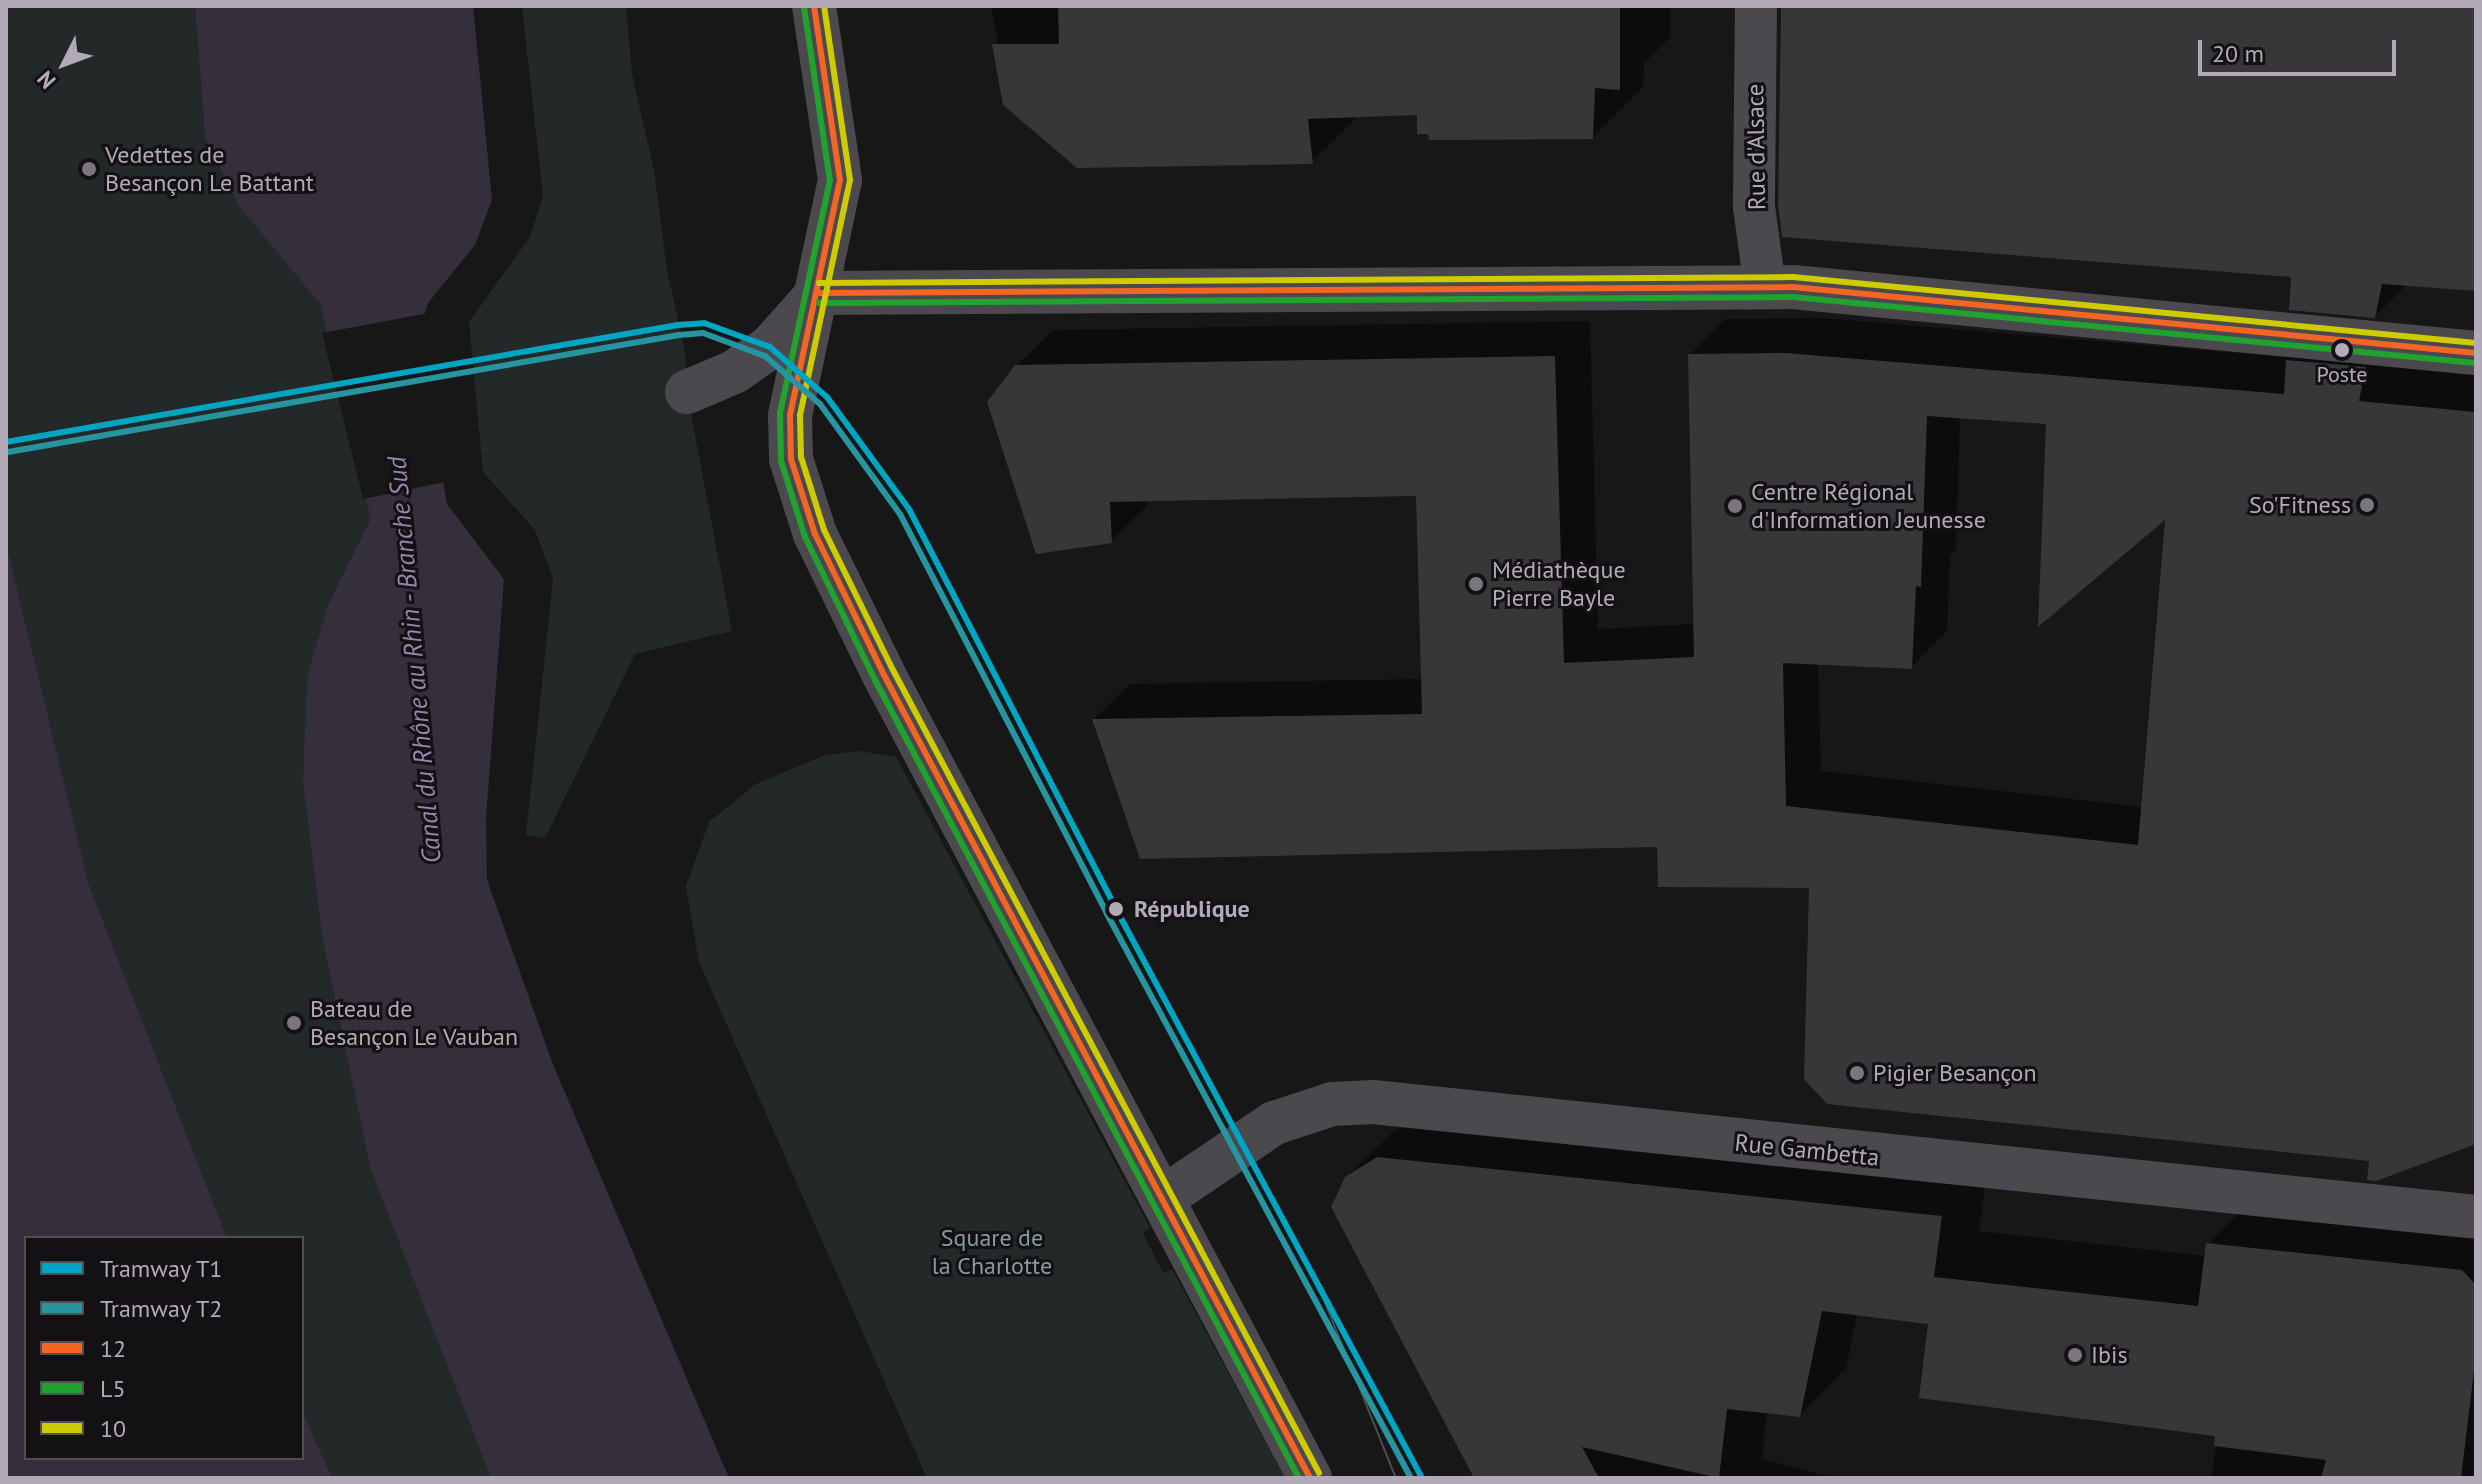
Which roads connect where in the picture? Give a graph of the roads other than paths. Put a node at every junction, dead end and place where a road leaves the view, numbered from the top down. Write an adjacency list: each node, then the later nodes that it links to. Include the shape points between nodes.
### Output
1 (814, 6): 4 (street, via 840,180)
2 (1756, 6): 3 (street, Rue d'Alsace, via 1754,207)
3 (1765, 287): 4 (street); 5 (street)
4 (819, 293): 6 (street, via 770,347 734,372); 7 (street, via 790,415 791,459 815,534 884,675)
5 (2476, 353)
6 (687, 392)
7 (1163, 1198): 8 (street, Rue Gambetta, via 1274,1123 1332,1104 1373,1102); 9 (street)
8 (2476, 1217)
9 (1310, 1478)

